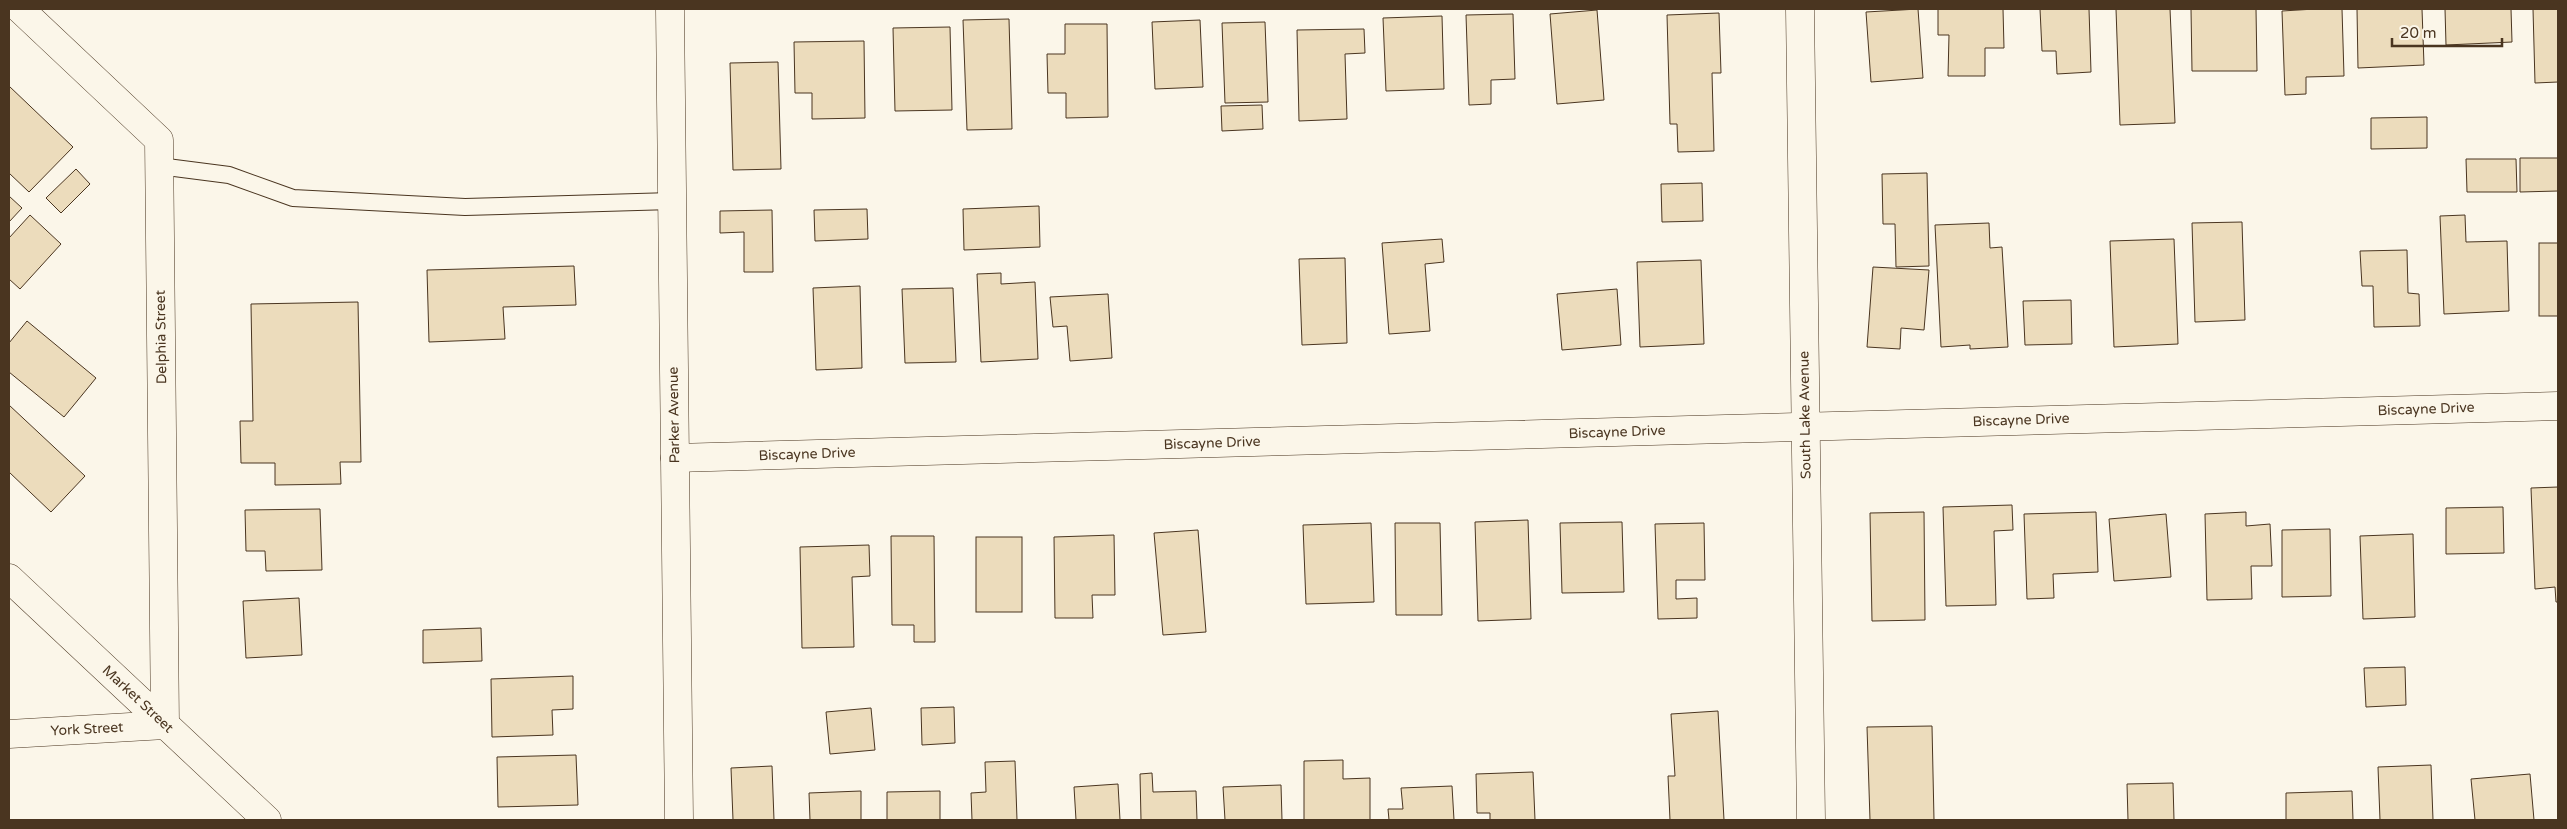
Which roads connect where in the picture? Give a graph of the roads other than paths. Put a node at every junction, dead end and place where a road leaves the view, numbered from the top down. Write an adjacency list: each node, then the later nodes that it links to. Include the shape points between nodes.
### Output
1 (20, 9): 4 (street, Delphia Street, via 159,140)
2 (670, 9): 5 (street, Parker Avenue)
3 (1800, 9): 7 (street, South Lake Avenue)
4 (159, 166): 5 (lane, via 229,175 293,198 465,207); 10 (street, Delphia Street)
5 (672, 201): 8 (street, Parker Avenue)
6 (2558, 406): 7 (street, Biscayne Drive)
7 (1806, 426): 8 (street, Biscayne Drive); 14 (street, South Lake Avenue)
8 (675, 458): 13 (street, Parker Avenue)
9 (9, 578): 10 (street, Market Street)
10 (165, 725): 11 (street, York Street); 12 (street, Market Street)
11 (9, 734)
12 (267, 820)
13 (679, 820)
14 (1810, 820)

